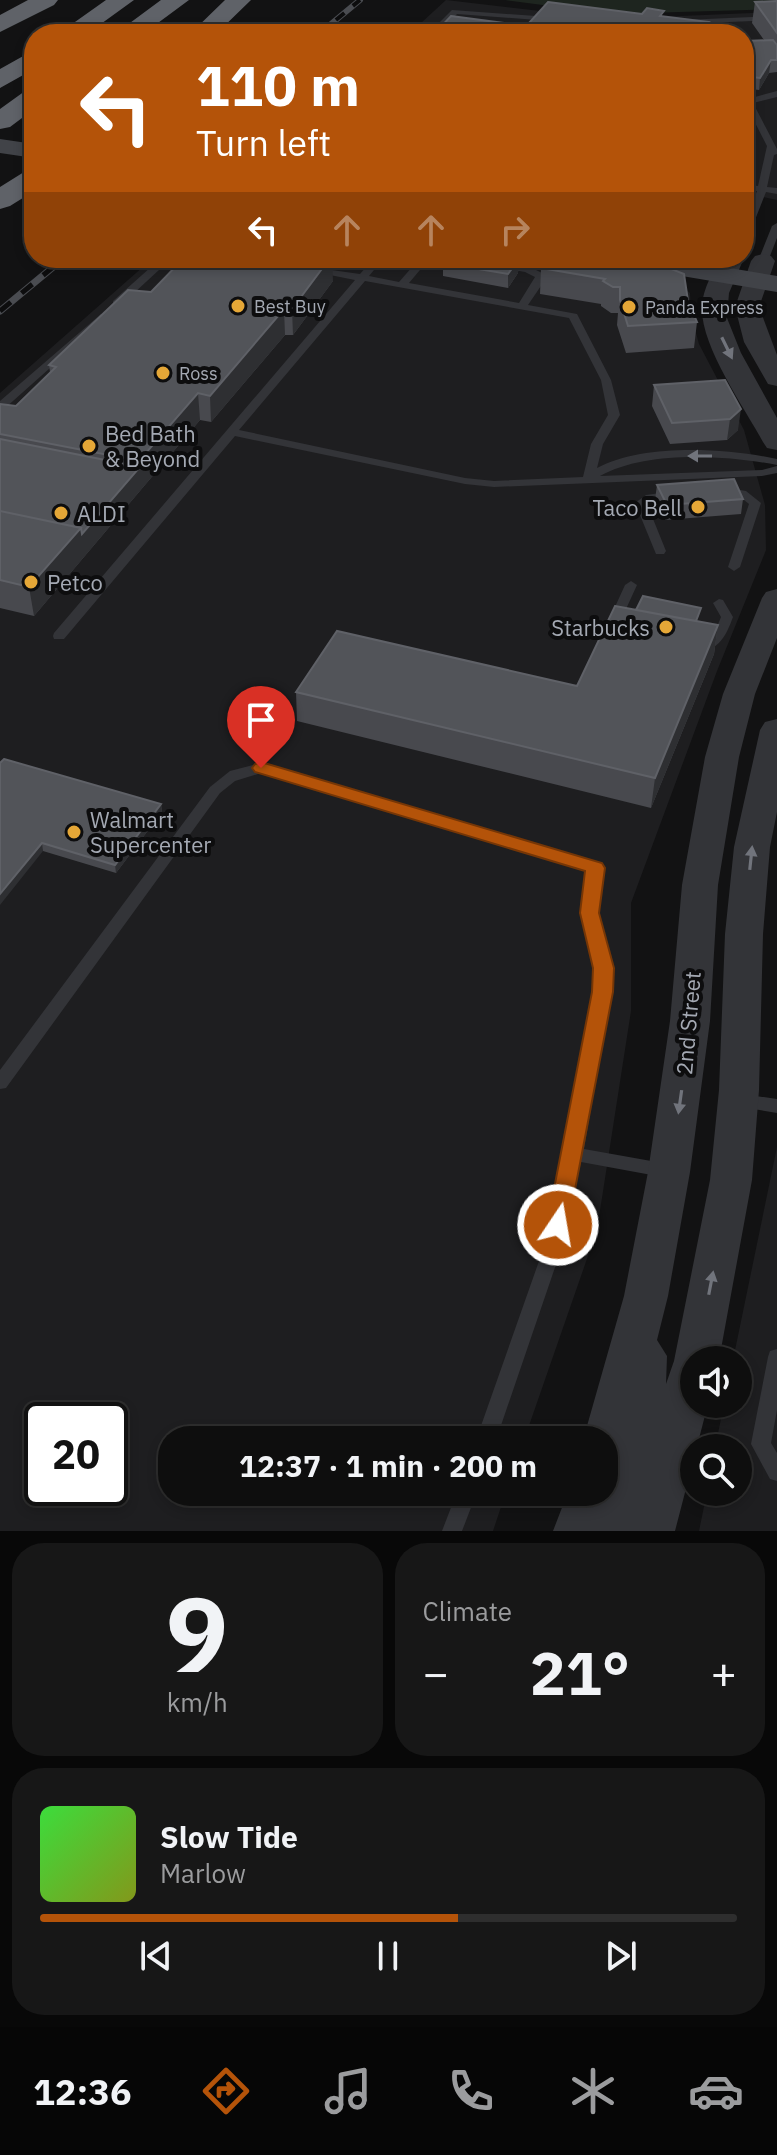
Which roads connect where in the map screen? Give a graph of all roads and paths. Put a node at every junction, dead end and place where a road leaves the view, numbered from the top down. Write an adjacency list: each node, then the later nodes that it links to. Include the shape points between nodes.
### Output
1 (46, 0): 12 (highway)
2 (122, 0): 8 (highway)
3 (177, 0): 9 (highway)
4 (239, 0): 10 (highway)
5 (777, 18): 7 (lane)
6 (559, 20): 11 (lane, via 455,12)
7 (674, 22)
8 (85, 24)
9 (142, 24)
10 (213, 24)
11 (442, 24)
12 (0, 25)
13 (24, 64): 14 (highway)
14 (0, 80)
15 (777, 94): 16 (lane)
16 (754, 101)
17 (24, 104): 19 (highway)
18 (754, 116): 21 (lane)
19 (0, 121)
20 (0, 146): 22 (main road)
21 (771, 146): 23 (lane); 26 (lane)
22 (24, 150)
23 (777, 158)
24 (24, 184): 28 (highway)
25 (754, 189): 26 (lane)
26 (763, 190): 27 (lane); 29 (lane)
27 (777, 191)
28 (0, 200)
29 (754, 211)
30 (777, 226): 31 (lane)
31 (754, 266)
32 (156, 268): 42 (lane)
33 (309, 268): 38 (lane)
34 (373, 268): 38 (lane)
35 (416, 268): 39 (lane)
36 (522, 268): 40 (lane, via 540,276)
37 (753, 268): 41 (street, via 748,314); 44 (street, one-way to 44, via 713,306 714,318)
38 (364, 278): 39 (lane); 43 (lane)
39 (401, 286): 40 (lane)
40 (522, 307): 47 (lane, via 573,316 606,380 614,415 597,444)
41 (777, 378)
42 (0, 407)
43 (233, 432): 47 (lane, via 465,481 521,484); 57 (lane)
44 (777, 442)
45 (777, 462): 47 (lane, one-way to 47, via 757,456 674,456 616,463)
46 (777, 469): 47 (lane)
47 (589, 477)
48 (704, 493): 51 (lane, via 732,491 755,503)
49 (691, 494): 50 (lane, via 650,497 641,503)
50 (660, 551)
51 (734, 567)
52 (631, 585): 55 (lane, via 615,620)
53 (777, 598): 56 (street, 2nd Street)
54 (719, 603): 58 (lane, via 727,617 714,644)
55 (629, 634)
56 (762, 635): 60 (street, via 762,682 741,761); 61 (street, 2nd Street, via 722,757)
57 (59, 636)
58 (679, 646)
59 (777, 730): 60 (street)
60 (766, 769): 63 (street, one-way to 60, via 744,934)
61 (700, 885): 63 (street, via 724,900 728,914 718,1072); 66 (street, 2nd Street, one-way to 66, via 690,1021)
62 (0, 1083): 65 (lane, via 221,783 261,768 595,868 589,913 604,968 603,992)
63 (738, 1100): 64 (lane); 68 (street, one-way to 63, via 731,1180)
64 (777, 1106)
65 (574, 1154): 66 (lane); 71 (lane, via 554,1244)
66 (669, 1172): 67 (street, 2nd Street)
67 (646, 1296): 72 (street, 2nd Street); 78 (street, via 641,1430)
68 (699, 1346)
69 (777, 1357): 73 (lane, via 761,1444)
70 (680, 1418): 79 (street)
71 (491, 1426)
72 (611, 1426)
73 (777, 1472)
74 (462, 1506): 76 (lane)
75 (587, 1506): 77 (street)
76 (452, 1531)
77 (578, 1531)
78 (611, 1531)
79 (650, 1531)

